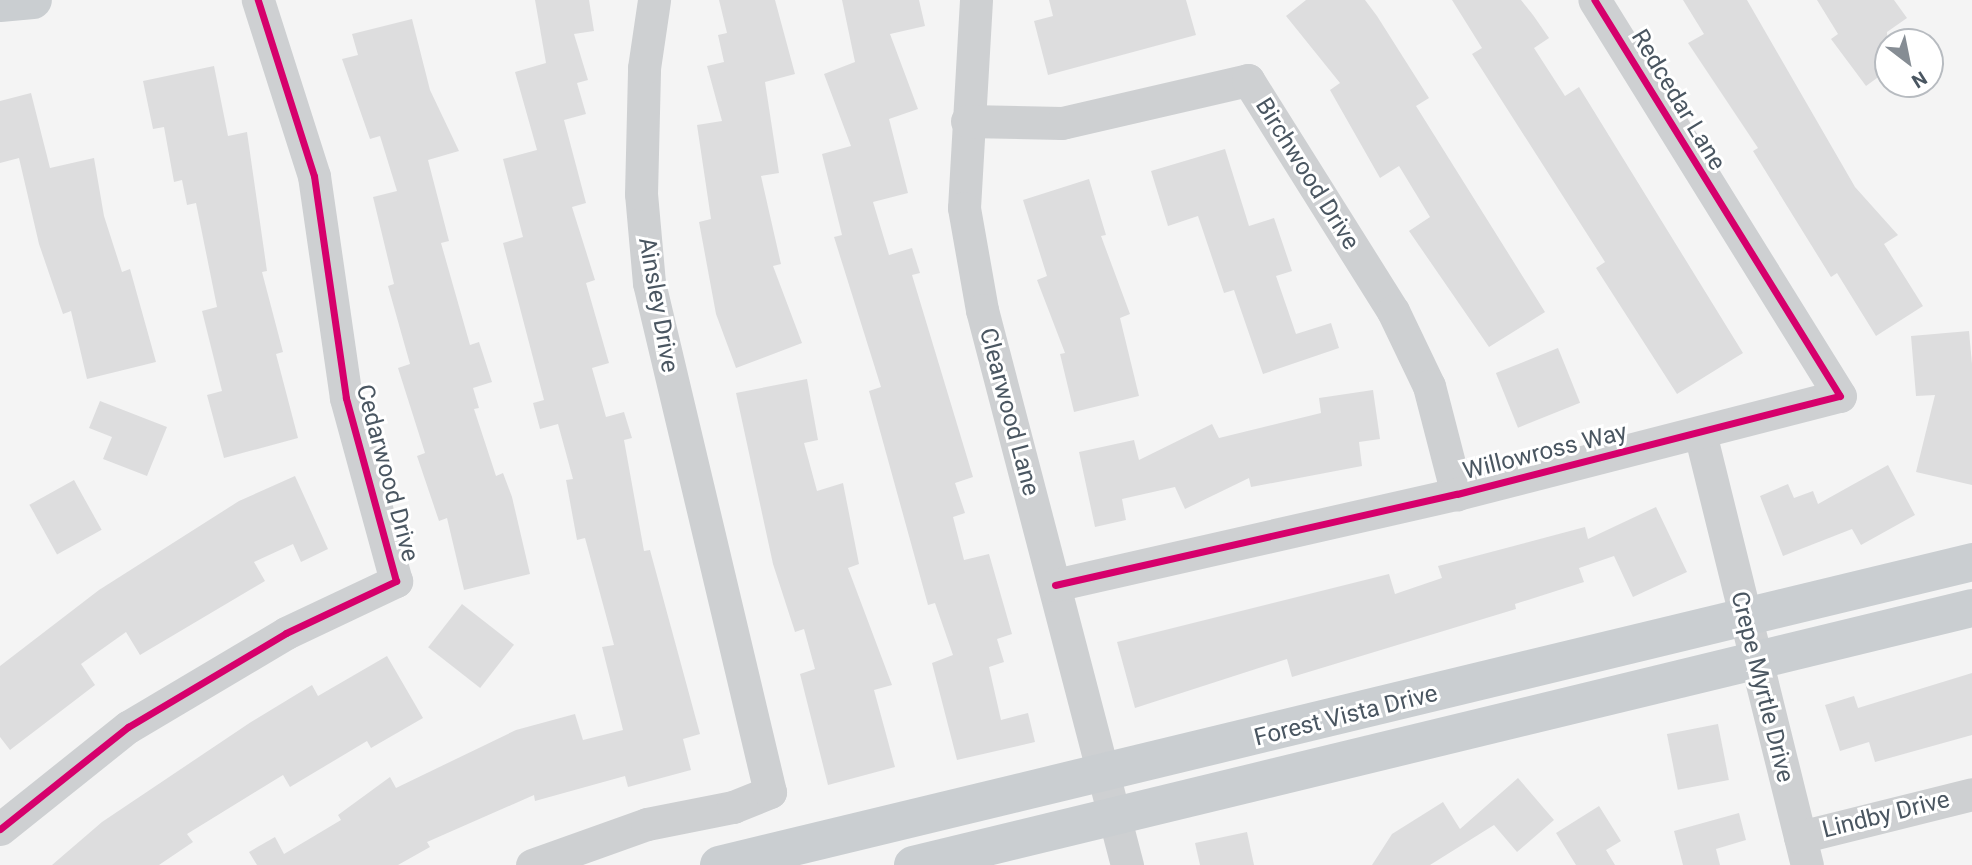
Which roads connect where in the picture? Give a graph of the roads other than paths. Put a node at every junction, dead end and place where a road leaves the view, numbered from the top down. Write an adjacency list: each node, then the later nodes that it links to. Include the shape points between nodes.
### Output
1 (33, 0): 6 (main road)
2 (258, 0): 19 (street, Cedarwood Drive, via 314,176 346,398 396,581 286,633 128,727)
3 (654, 0): 21 (street, Ainsley Drive, via 644,68 641,194 649,283 770,792 733,807 647,824)
4 (976, 0): 7 (street, Clearwood Lane)
5 (1594, 0): 8 (street, Redcedar Lane)
6 (0, 3)
7 (967, 121): 10 (street, Birchwood Drive, via 1062,123 1248,80 1393,311 1429,386); 12 (street, Clearwood Lane, via 964,208 982,310)
8 (1729, 220): 9 (street, Willowross Way, via 1840,396)
9 (1700, 433): 10 (street, Willowross Way); 14 (street, Crepe Myrtle Drive)
10 (1457, 494): 12 (street, Willowross Way)
11 (1972, 562): 14 (main road, Forest Vista Drive)
12 (1055, 585): 16 (street, Clearwood Lane)
13 (1972, 608): 15 (main road, Forest Vista Drive)
14 (1744, 618): 15 (street, Crepe Myrtle Drive); 16 (main road, Forest Vista Drive)
15 (1755, 661): 18 (main road, Forest Vista Drive); 20 (street, Crepe Myrtle Drive)
16 (1100, 775): 18 (street, Clearwood Lane); 22 (main road, Forest Vista Drive)
17 (1972, 794): 20 (street, Lindby Drive)
18 (1110, 816): 23 (main road, Forest Vista Drive); 24 (street, Clearwood Lane)
19 (0, 829)
20 (1804, 851)
21 (532, 865)
22 (719, 865)
23 (913, 865)
24 (1127, 865)

